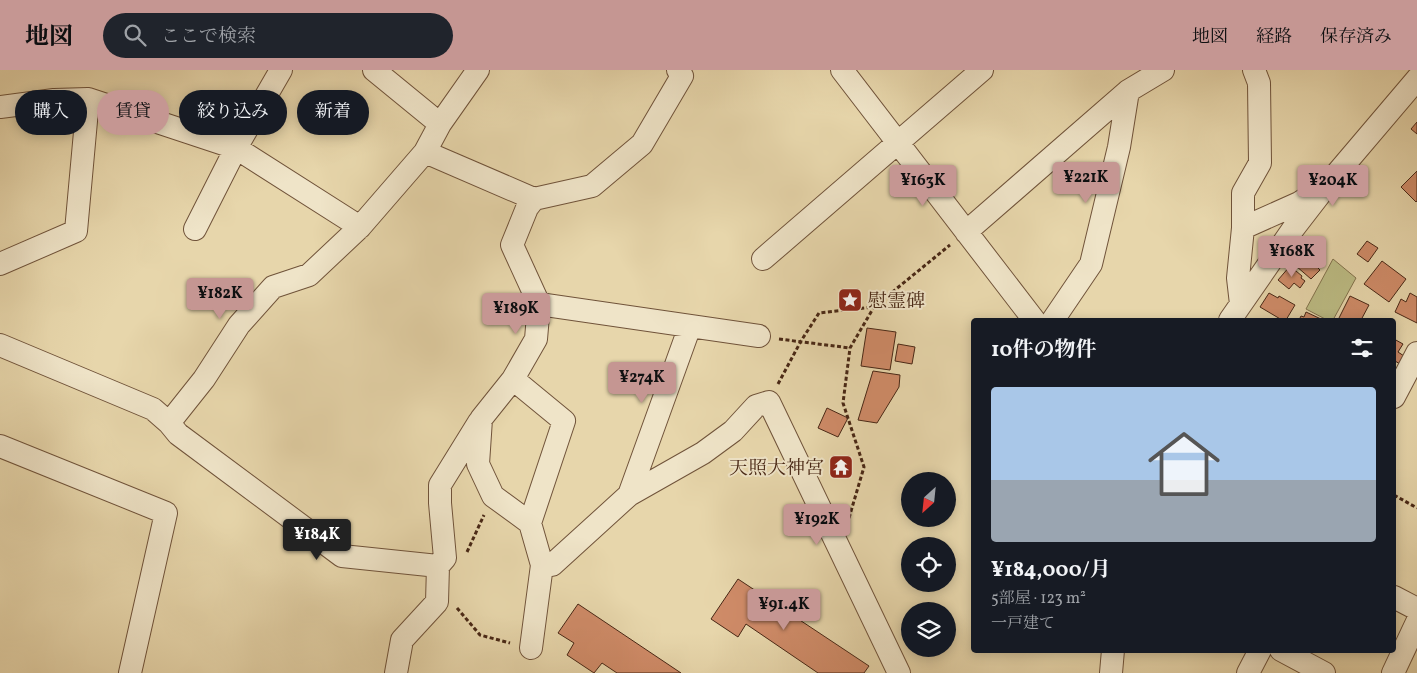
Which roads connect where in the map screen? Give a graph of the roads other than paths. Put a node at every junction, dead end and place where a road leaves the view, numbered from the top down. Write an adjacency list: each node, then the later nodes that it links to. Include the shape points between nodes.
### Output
1 (282, 70): 15 (street)
2 (374, 70): 13 (street)
3 (478, 70): 13 (street)
4 (842, 70): 14 (street)
5 (982, 70): 14 (street)
6 (1163, 70): 10 (street)
7 (1254, 70): 20 (street, via 1259,83 1260,163 1243,193)
8 (685, 72): 18 (street, via 642,144 592,186)
9 (1417, 79): 17 (street)
10 (1128, 91): 22 (street); 28 (street, via 1119,147 1091,264)
11 (88, 99): 12 (street); 15 (street); 24 (street, via 76,231)
12 (0, 107)
13 (440, 124): 16 (street)
14 (898, 143): 22 (street); 23 (street)
15 (236, 148): 19 (street); 21 (street)
16 (425, 152): 18 (street); 19 (street)
17 (1327, 185): 20 (street, via 1299,203); 26 (street)
18 (534, 199): 25 (street, via 512,245)
19 (360, 227): 36 (street, via 308,275 273,287 239,325 204,379)
20 (1243, 228): 26 (street)
21 (194, 230)
22 (966, 232): 27 (street)
23 (763, 259)
24 (0, 264)
25 (539, 304): 29 (street); 33 (street, via 536,339)
26 (1236, 312)
27 (1032, 318)
28 (1054, 318)
29 (690, 326): 30 (street); 38 (street)
30 (758, 336)
31 (0, 345): 36 (street, via 153,409)
32 (1417, 353): 34 (street)
33 (513, 379): 35 (street); 39 (street, via 564,421)
34 (1396, 393)
35 (481, 419): 39 (street, via 478,464 493,496); 41 (street, via 440,485 445,558)
36 (169, 423): 41 (street, via 178,434 342,556)
37 (0, 446): 49 (street, via 166,513)
38 (629, 495): 40 (street, via 552,565); 51 (street, via 703,453 732,431 756,406 769,402)
39 (530, 523): 40 (street)
40 (542, 565): 45 (street)
41 (438, 566): 50 (street, via 437,602 402,640)
42 (1396, 598): 43 (street)
43 (1417, 609)
44 (1417, 622): 55 (street)
45 (531, 648)
46 (1113, 653): 52 (street)
47 (1258, 653): 53 (street)
48 (1287, 653): 54 (street)
49 (130, 673)
50 (396, 673)
51 (899, 673)
52 (1111, 673)
53 (1248, 673)
54 (1324, 673)
55 (1393, 673)

